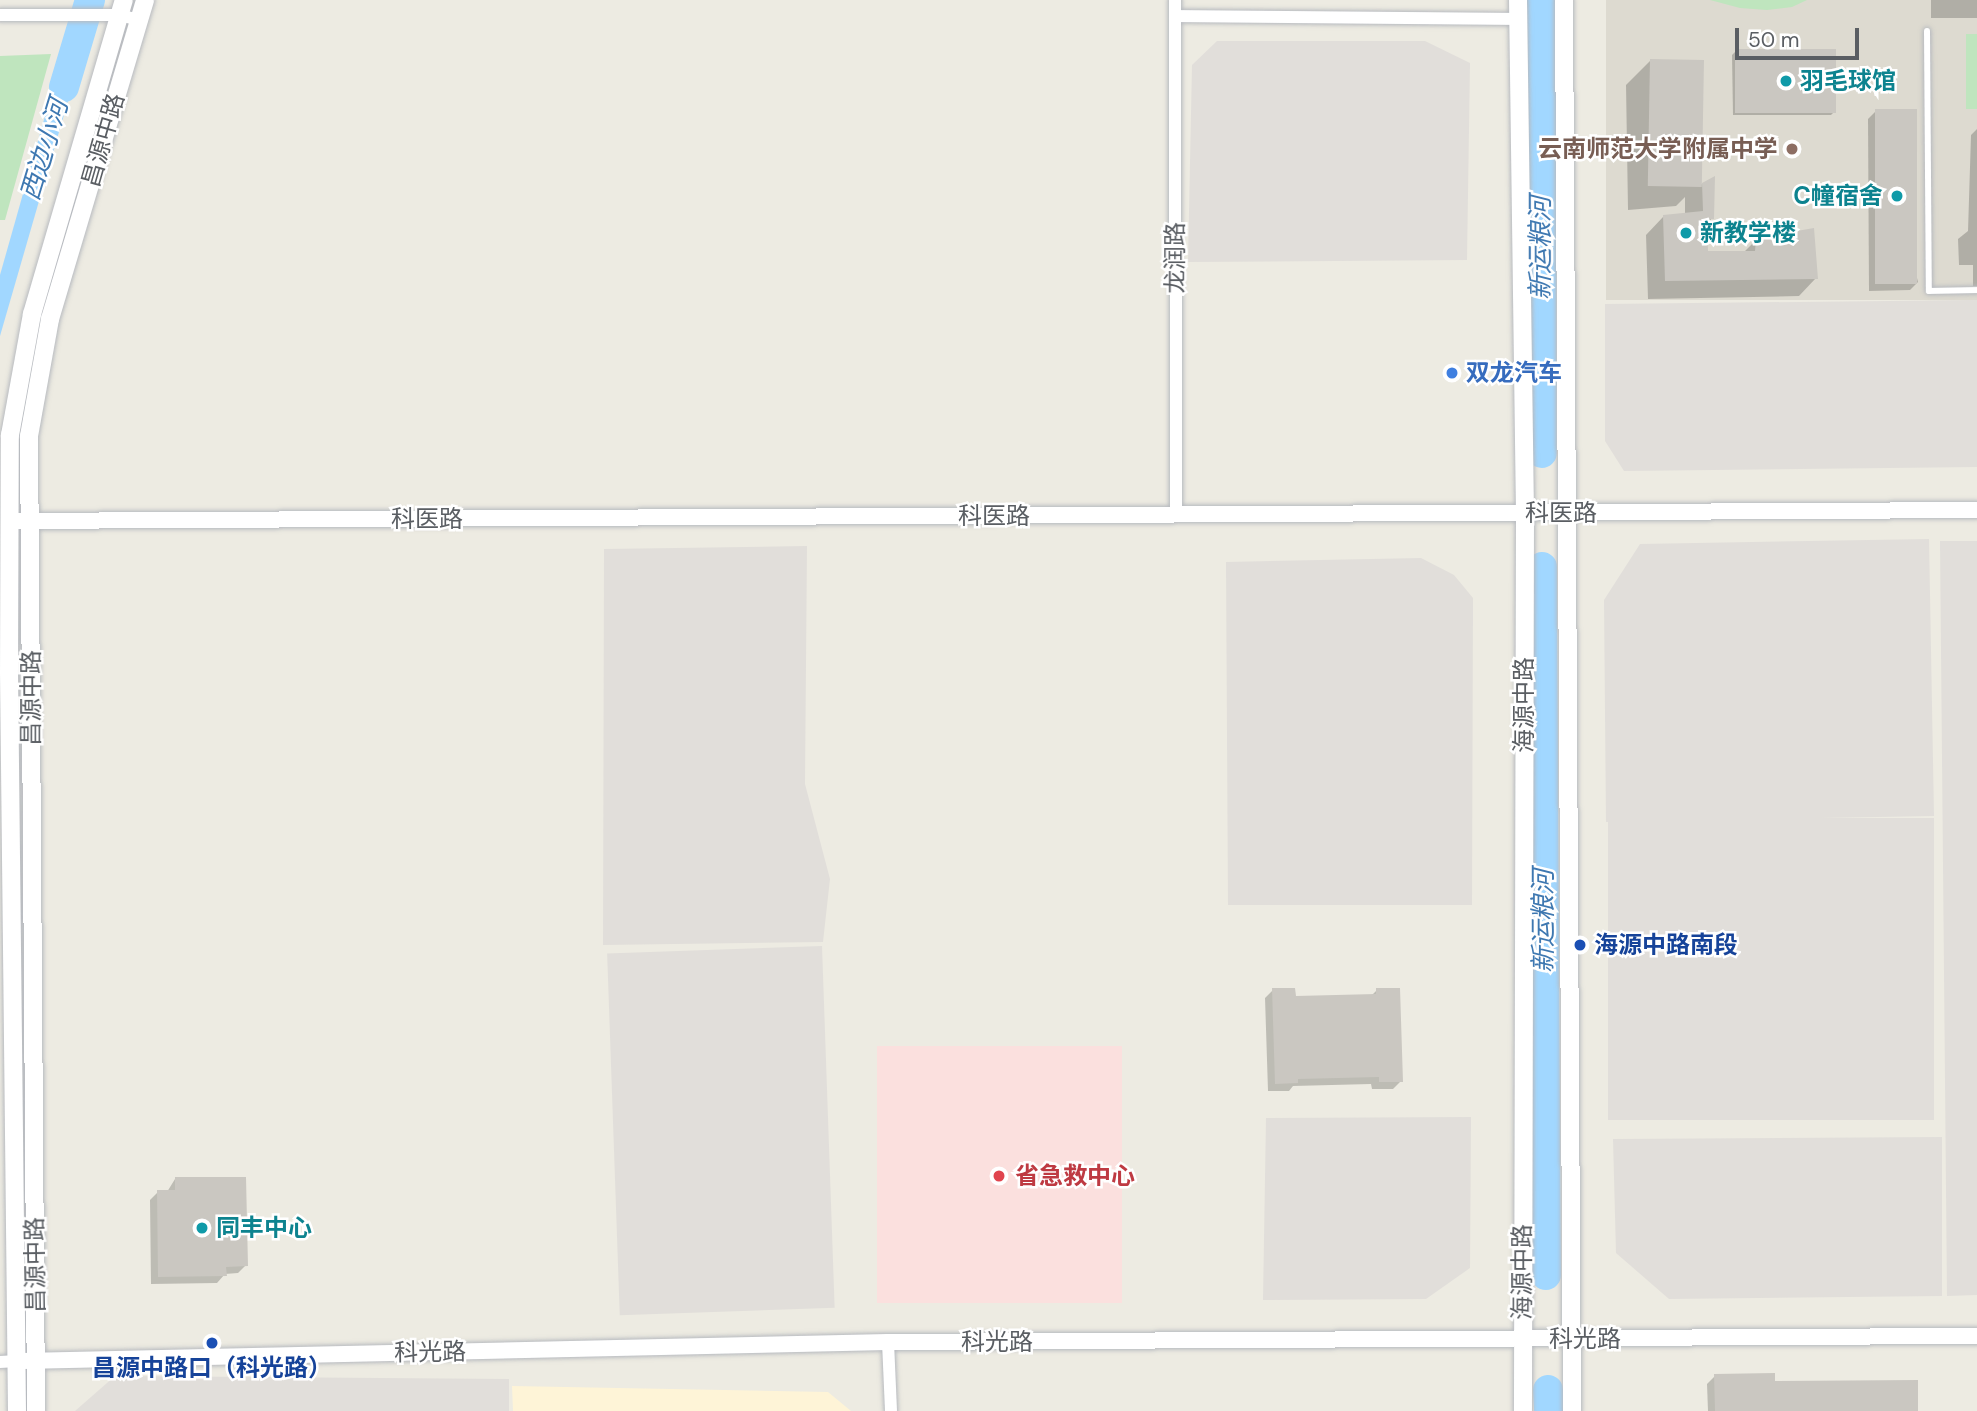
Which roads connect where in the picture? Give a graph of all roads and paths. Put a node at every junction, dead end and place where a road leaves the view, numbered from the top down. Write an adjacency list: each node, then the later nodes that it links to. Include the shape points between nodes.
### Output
1 (145, 0): 9 (main road, 昌源中路)
2 (1175, 0): 7 (street, 龙润路)
3 (1518, 0): 8 (main road, 海源中路)
4 (1564, 0): 14 (main road, 海源中路)
5 (122, 8): 6 (street); 9 (street); 17 (main road, 昌源中路, via 21,361 10,435)
6 (0, 15)
7 (1175, 16): 8 (street); 15 (street, 龙润路)
8 (1518, 19): 13 (main road, 海源中路)
9 (139, 20): 16 (main road, 昌源中路, via 40,364 29,436)
10 (1927, 31): 11 (lane, via 1929,291)
11 (1977, 290)
12 (1977, 510): 14 (street, 科医路)
13 (1525, 513): 14 (street, 科医路); 15 (street, 科医路); 22 (main road, 海源中路)
14 (1566, 513): 23 (main road, 海源中路)
15 (1176, 516): 16 (street, 科医路)
16 (30, 520): 17 (street, 科医路); 19 (main road, 昌源中路)
17 (6, 521): 18 (main road, 昌源中路)
18 (4, 673): 20 (main road, 昌源中路)
19 (31, 810): 20 (lane); 25 (main road, 昌源中路)
20 (6, 811): 26 (main road, 昌源中路)
21 (1977, 1336): 23 (street, 科光路)
22 (1521, 1339): 23 (street, 科光路); 24 (street, 科光路); 30 (main road, 海源中路)
23 (1573, 1340): 31 (main road, 海源中路)
24 (888, 1342): 25 (street, 科光路); 29 (street)
25 (36, 1361): 26 (street, 科光路); 28 (main road, 昌源中路)
26 (8, 1362): 27 (main road, 昌源中路)
27 (17, 1411)
28 (36, 1411)
29 (891, 1411)
30 (1522, 1411)
31 (1572, 1411)

